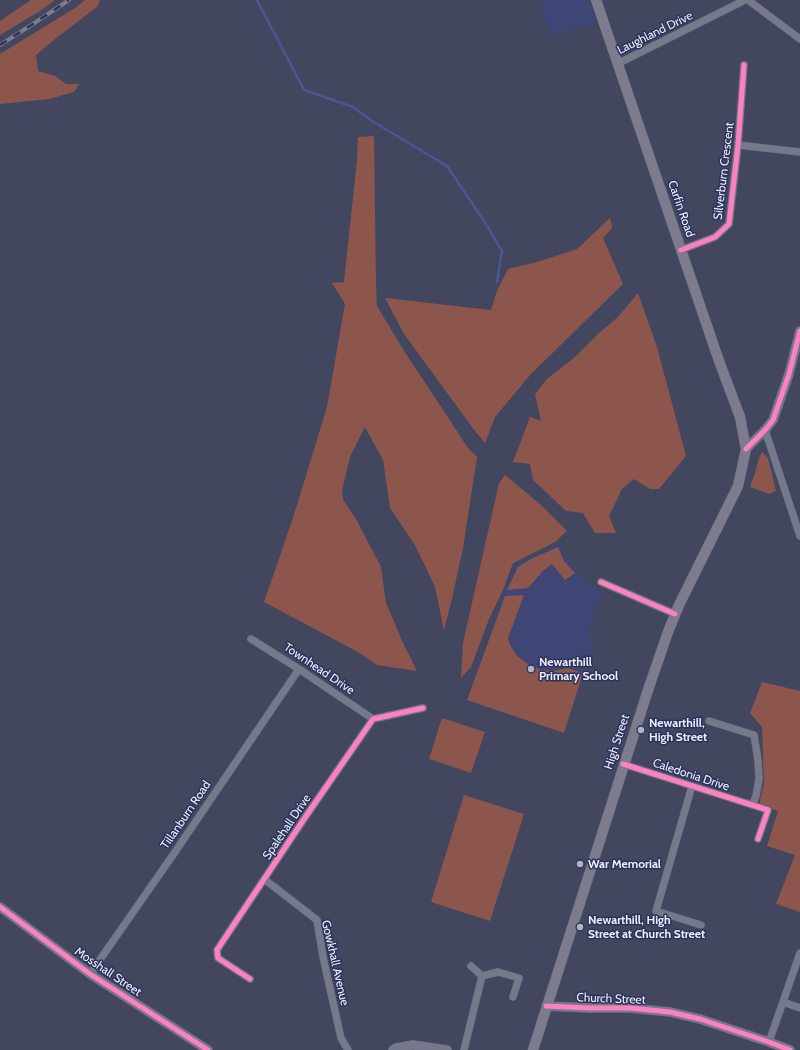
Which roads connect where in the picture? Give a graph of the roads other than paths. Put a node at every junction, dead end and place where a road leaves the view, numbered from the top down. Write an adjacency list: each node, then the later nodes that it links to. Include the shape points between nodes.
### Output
1 (596, 0): 4 (main road, Carfin Road)
2 (747, 0): 3 (street); 4 (street, Laughland Drive)
3 (800, 39)
4 (617, 64): 8 (main road, Carfin Road)
5 (744, 65): 6 (street, Silverburn Crescent)
6 (738, 145): 7 (street); 8 (street, Silverburn Crescent, via 729,224 715,237)
7 (800, 152)
8 (681, 250): 11 (main road, Carfin Road, via 740,417)
9 (800, 331): 10 (street, via 779,404 773,420)
10 (765, 430): 11 (street); 12 (street)
11 (746, 449): 14 (main road, High Street, via 738,486)
12 (800, 536)
13 (601, 582): 14 (street)
14 (675, 614): 20 (main road, High Street)
15 (252, 639): 16 (street, Townhead Drive)
16 (299, 668): 18 (street, Townhead Drive); 29 (street, Tillanburn Road)
17 (423, 708): 18 (street)
18 (373, 719): 24 (street, Spalehall Drive)
19 (709, 721): 22 (street, via 754,735 759,779)
20 (624, 764): 21 (street, Caledonia Drive); 34 (main road, High Street)
21 (692, 786): 22 (street, Caledonia Drive); 26 (street, via 656,911)
22 (752, 805): 23 (street, Caledonia Drive, via 768,810)
23 (758, 839)
24 (264, 879): 31 (street, Spalehall Drive, via 216,950 218,958); 38 (street, Gowkhall Avenue, via 317,920 341,1038)
25 (0, 908): 29 (street, Mosshall Street)
26 (701, 925)
27 (800, 953): 33 (street)
28 (471, 966): 30 (street)
29 (90, 974): 37 (street, Mosshall Street)
30 (482, 976): 32 (street, via 498,972 519,978); 41 (street)
31 (250, 979)
32 (513, 997)
33 (783, 1002): 35 (street); 36 (street)
34 (546, 1006): 36 (street, Church Street, via 630,1008 670,1012 700,1019); 42 (main road, High Street)
35 (800, 1008)
36 (769, 1042): 43 (street, Church Street)
37 (208, 1050)
38 (348, 1050)
39 (393, 1050): 40 (street, via 413,1045)
40 (447, 1050)
41 (464, 1050)
42 (532, 1050)
43 (790, 1050)

